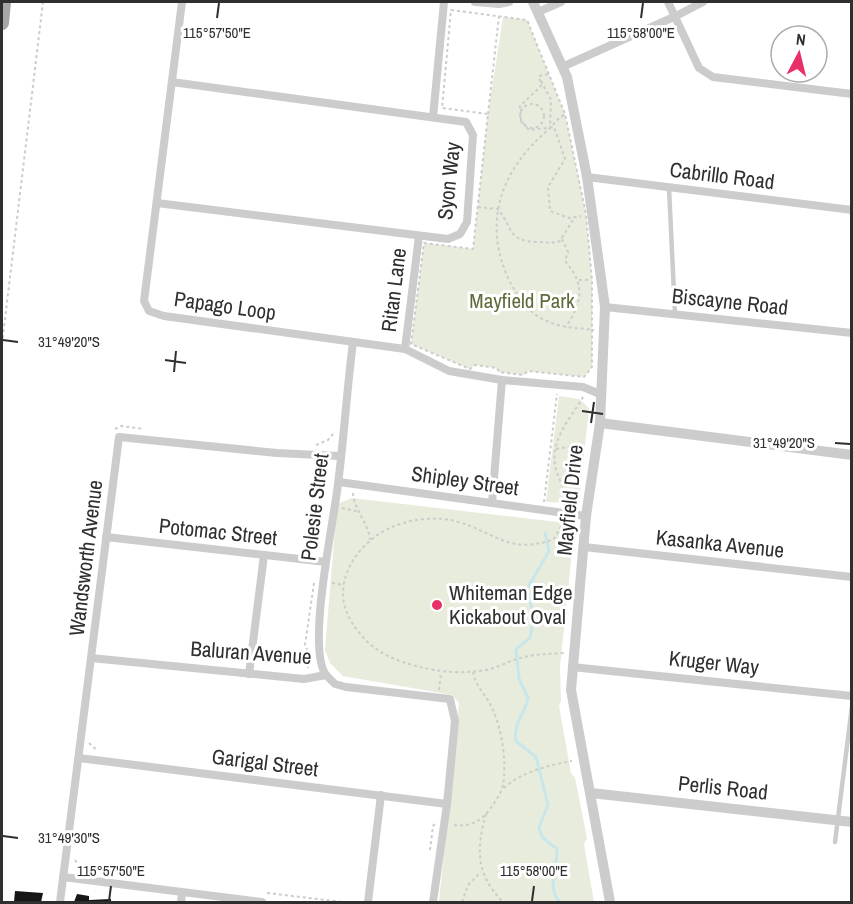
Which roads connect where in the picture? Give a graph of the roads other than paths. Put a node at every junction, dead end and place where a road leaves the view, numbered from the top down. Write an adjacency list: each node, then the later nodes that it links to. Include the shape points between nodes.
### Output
1 (4, 2): 12 (main road)
2 (182, 2): 14 (street, Papago Loop)
3 (444, 2): 16 (street)
4 (476, 2): 5 (street)
5 (509, 2)
6 (532, 2): 10 (street, Mayfield Drive)
7 (561, 2): 10 (street)
8 (668, 2): 11 (street)
9 (703, 2): 11 (street)
10 (538, 12): 13 (street, Mayfield Drive)
11 (676, 16): 13 (street); 15 (street, via 699,68 713,77)
12 (2, 23)
13 (562, 67): 17 (street, Mayfield Drive)
14 (172, 82): 16 (street, Syon Way); 19 (street, Papago Loop)
15 (852, 94)
16 (433, 117): 21 (street, Syon Way, via 466,122 473,135 466,222 460,234 448,239)
17 (587, 177): 18 (street, Cabrillo Road); 22 (street, Mayfield Drive)
18 (669, 188): 20 (street, Cabrillo Road); 23 (lane)
19 (156, 203): 21 (street, Syon Way); 25 (street, Papago Loop, via 144,301 149,310 164,316)
20 (852, 210)
21 (419, 236): 26 (street, Ritan Lane)
22 (605, 307): 23 (street, Biscayne Road); 28 (street, Mayfield Drive)
23 (675, 314): 24 (street, Biscayne Road)
24 (852, 333)
25 (352, 342): 26 (street, Papago Loop); 31 (street, Polesie Street)
26 (405, 349): 27 (street, Papago Loop, via 449,371)
27 (502, 380): 28 (street, Papago Loop); 33 (street)
28 (600, 394): 29 (street, Mayfield Drive)
29 (600, 423): 30 (street); 34 (street, Mayfield Drive)
30 (852, 455)
31 (340, 456): 32 (street, Polesie Street); 35 (street, Wandsworth Avenue, via 119,437)
32 (339, 482): 33 (street, Shipley Street); 38 (street, Polesie Street)
33 (492, 503): 34 (street, Shipley Street, via 544,506)
34 (586, 516): 36 (street, Mayfield Drive)
35 (106, 537): 37 (street, Potomac Street); 40 (street, Wandsworth Avenue)
36 (584, 547): 39 (street, Kasanka Avenue); 41 (street, Mayfield Drive)
37 (264, 555): 38 (street, Potomac Street); 42 (street)
38 (326, 562): 43 (street, Polesie Street, via 318,650)
39 (852, 577)
40 (91, 658): 42 (street, Baluran Avenue); 46 (street, Wandsworth Avenue)
41 (572, 667): 44 (street, Kruger Way); 47 (street, Mayfield Drive, via 574,713)
42 (249, 674): 43 (street, Baluran Avenue, via 304,679)
43 (326, 675): 49 (street, Baluran Avenue, via 335,684 346,687 450,699 455,721)
44 (852, 696)
45 (852, 706): 50 (lane)
46 (79, 758): 48 (street, Garigal Street); 53 (street, Wandsworth Avenue)
47 (591, 793): 50 (street, Perlis Road); 59 (street, Mayfield Drive)
48 (381, 795): 49 (street, Garigal Street); 57 (street)
49 (447, 804): 58 (street, Baluran Avenue)
50 (837, 820): 51 (street, Perlis Road); 52 (lane)
51 (852, 822)
52 (835, 843)
53 (63, 877): 54 (street); 55 (street, Wandsworth Avenue)
54 (182, 898): 56 (street)
55 (60, 903)
56 (262, 903)
57 (368, 903)
58 (433, 903)
59 (610, 903)

